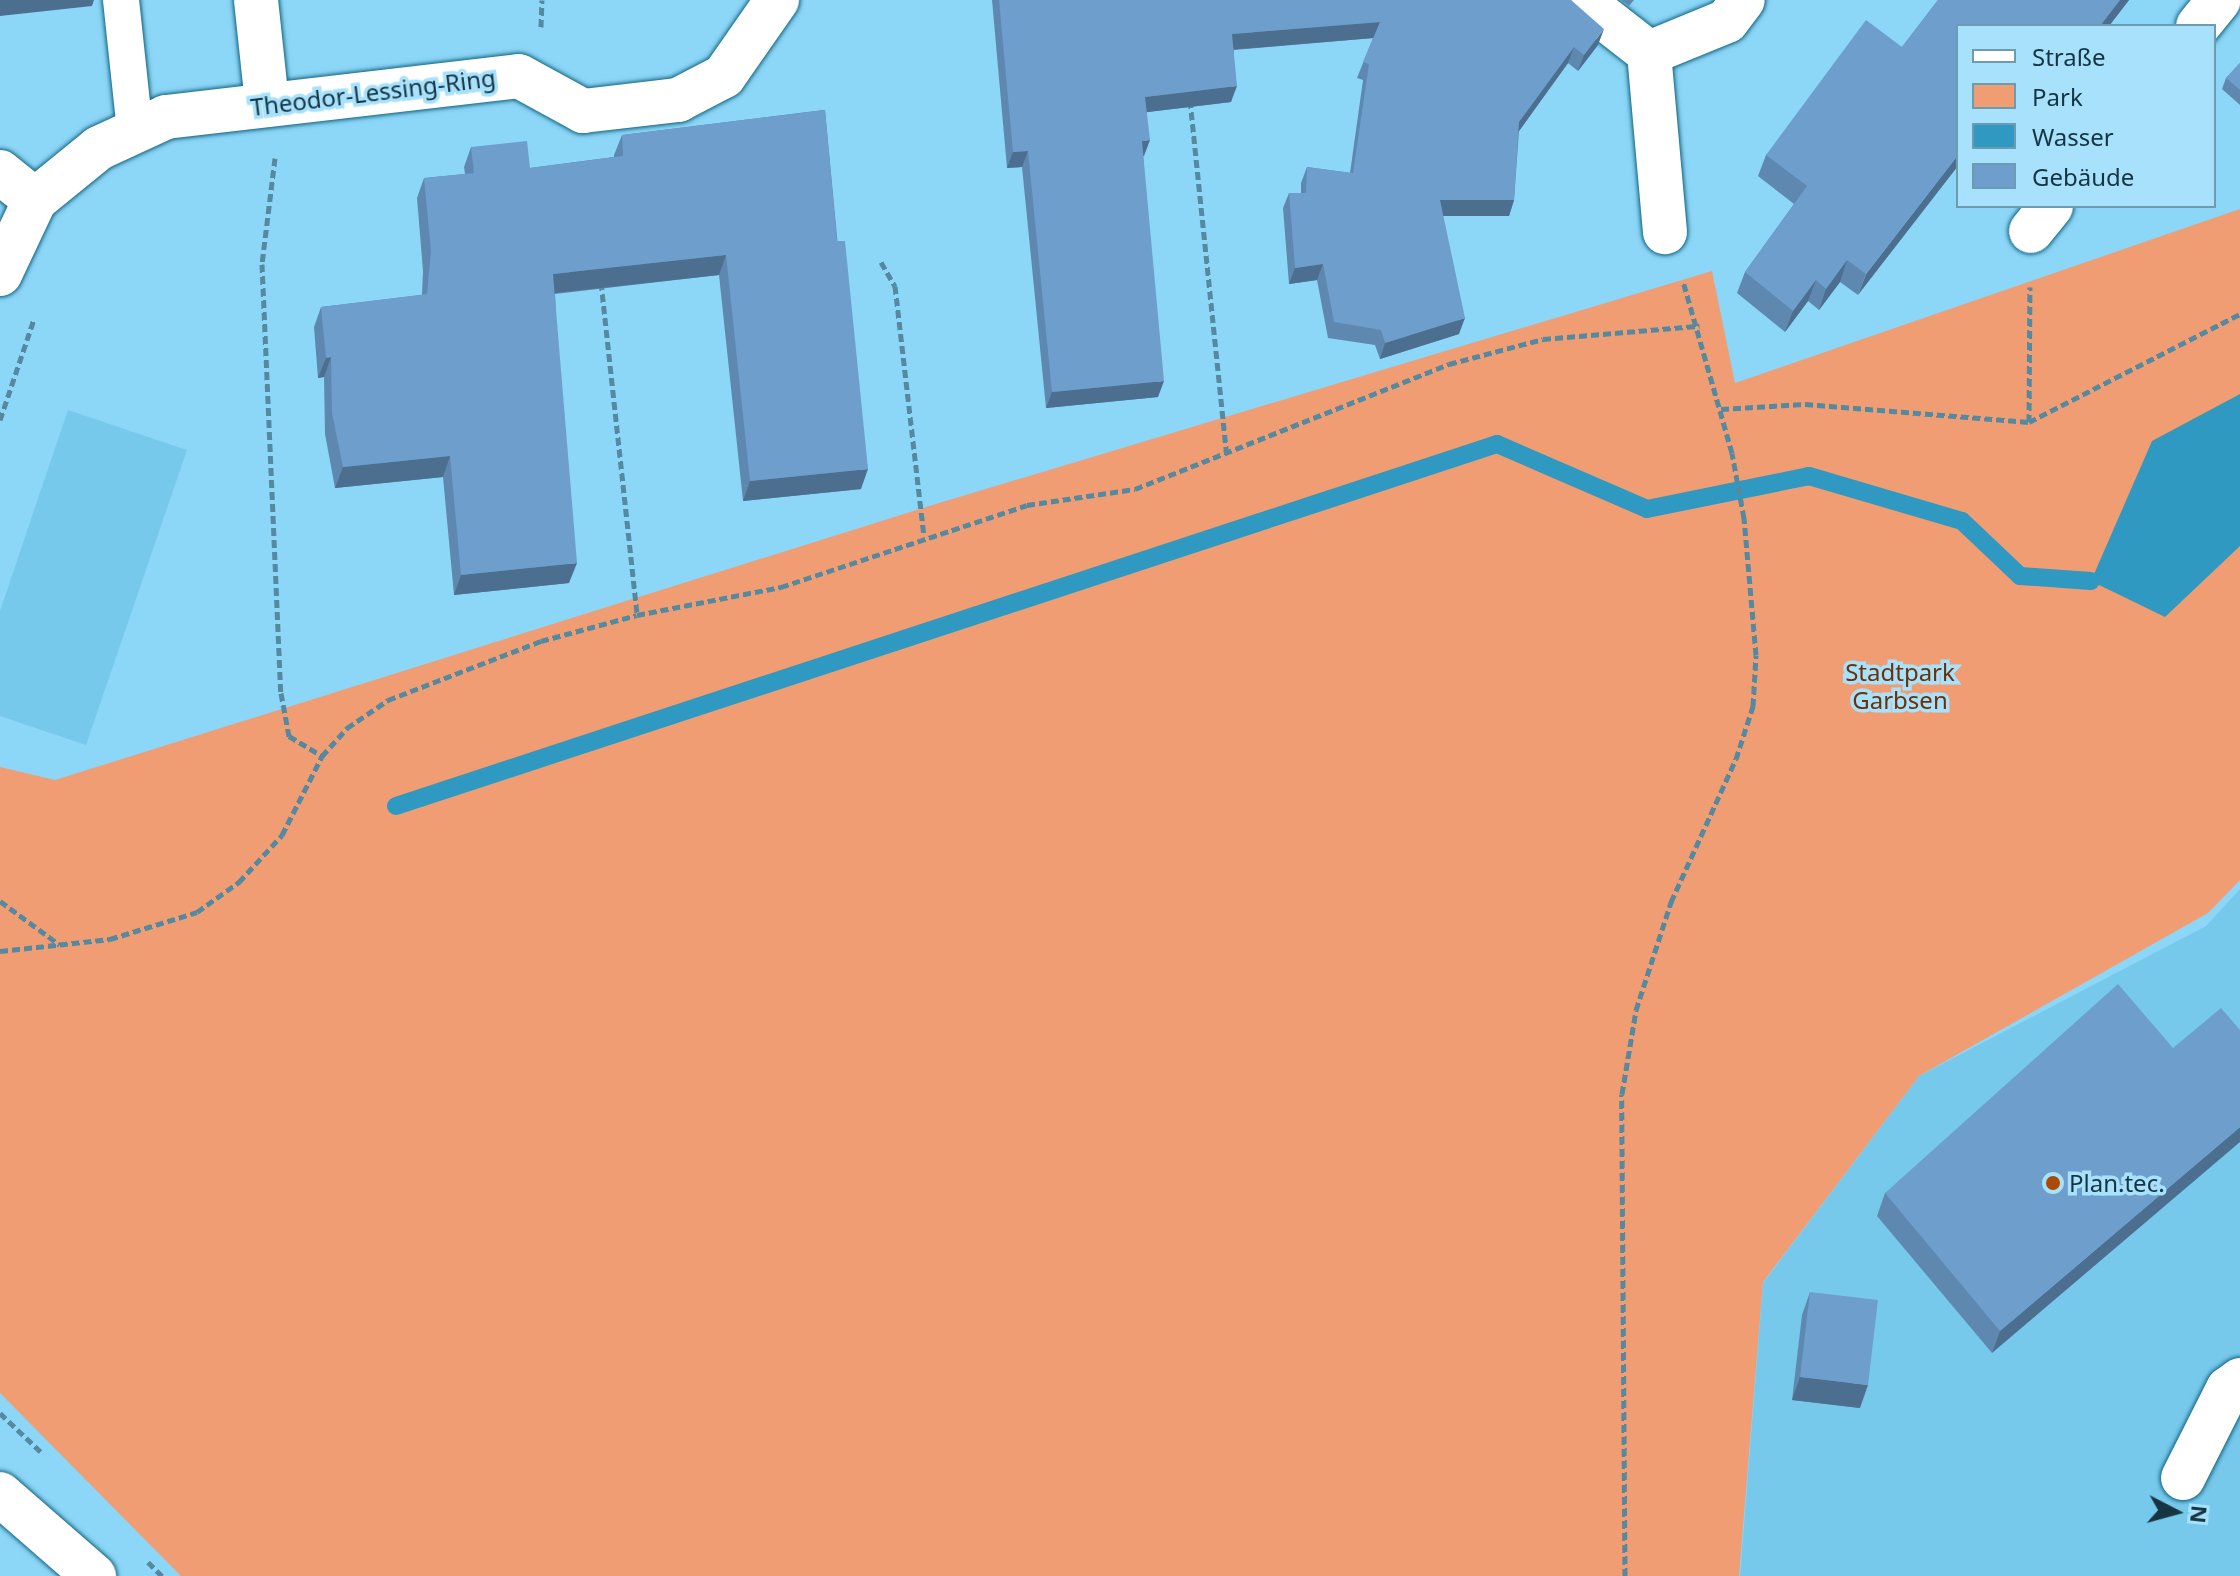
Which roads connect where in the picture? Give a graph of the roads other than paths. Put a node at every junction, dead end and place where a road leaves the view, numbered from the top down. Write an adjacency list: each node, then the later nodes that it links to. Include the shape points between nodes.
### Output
1 (121, 0): 10 (lane)
2 (256, 0): 9 (street)
3 (777, 0): 9 (street, Theodor-Lessing-Ring, via 724,76 678,100 583,111 519,76)
4 (1581, 0): 8 (street)
5 (1743, 0): 8 (street, via 1727,21)
6 (2219, 0): 7 (street)
7 (2200, 24)
8 (1649, 53): 13 (street)
9 (267, 103): 10 (street, Theodor-Lessing-Ring, via 166,117)
10 (135, 131): 12 (street, Theodor-Lessing-Ring, via 99,148)
11 (0, 172): 12 (street)
12 (35, 200): 14 (street)
13 (1665, 232)
14 (0, 274)
15 (2240, 1380): 16 (street, via 2228,1389)
16 (2183, 1478)
17 (0, 1494): 18 (street)
18 (94, 1576)

